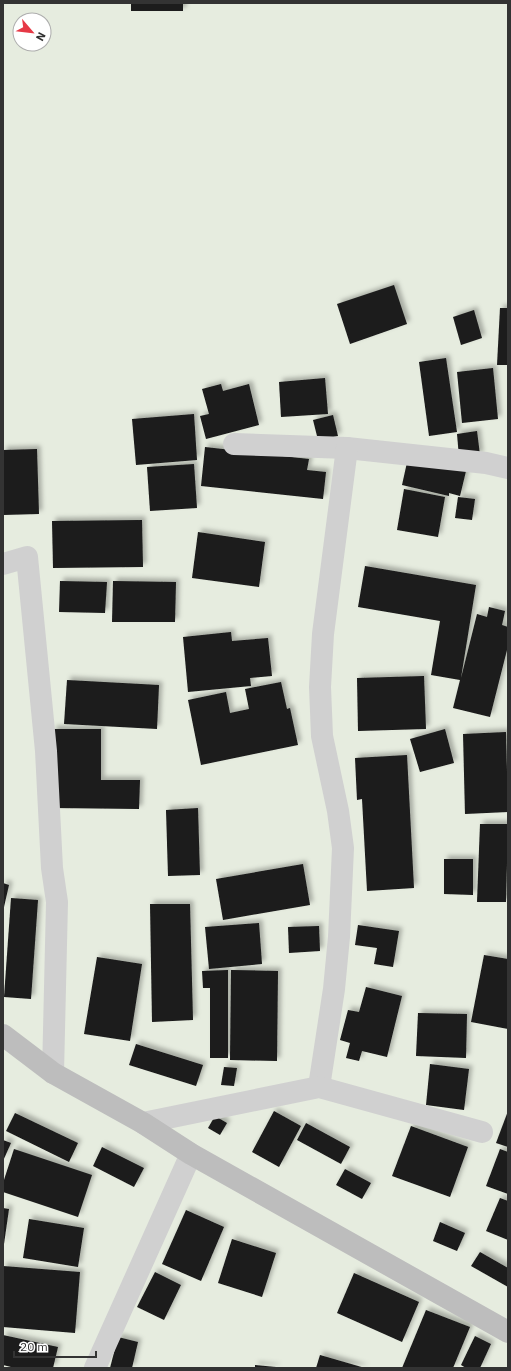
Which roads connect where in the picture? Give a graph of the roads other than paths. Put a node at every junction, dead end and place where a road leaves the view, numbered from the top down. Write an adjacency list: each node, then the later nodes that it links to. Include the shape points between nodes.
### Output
1 (234, 444): 2 (street)
2 (347, 448): 3 (street, via 486,463); 7 (street, via 323,634 320,687 322,736 343,848 334,989)
3 (508, 468)
4 (3, 564): 6 (street, via 27,557 46,751 52,868 57,902)
5 (3, 1034): 6 (main road)
6 (53, 1073): 8 (main road)
7 (319, 1087): 8 (street); 9 (street)
8 (143, 1123): 10 (main road)
9 (482, 1132)
10 (191, 1154): 11 (main road); 12 (street)
11 (508, 1332)
12 (95, 1368)

